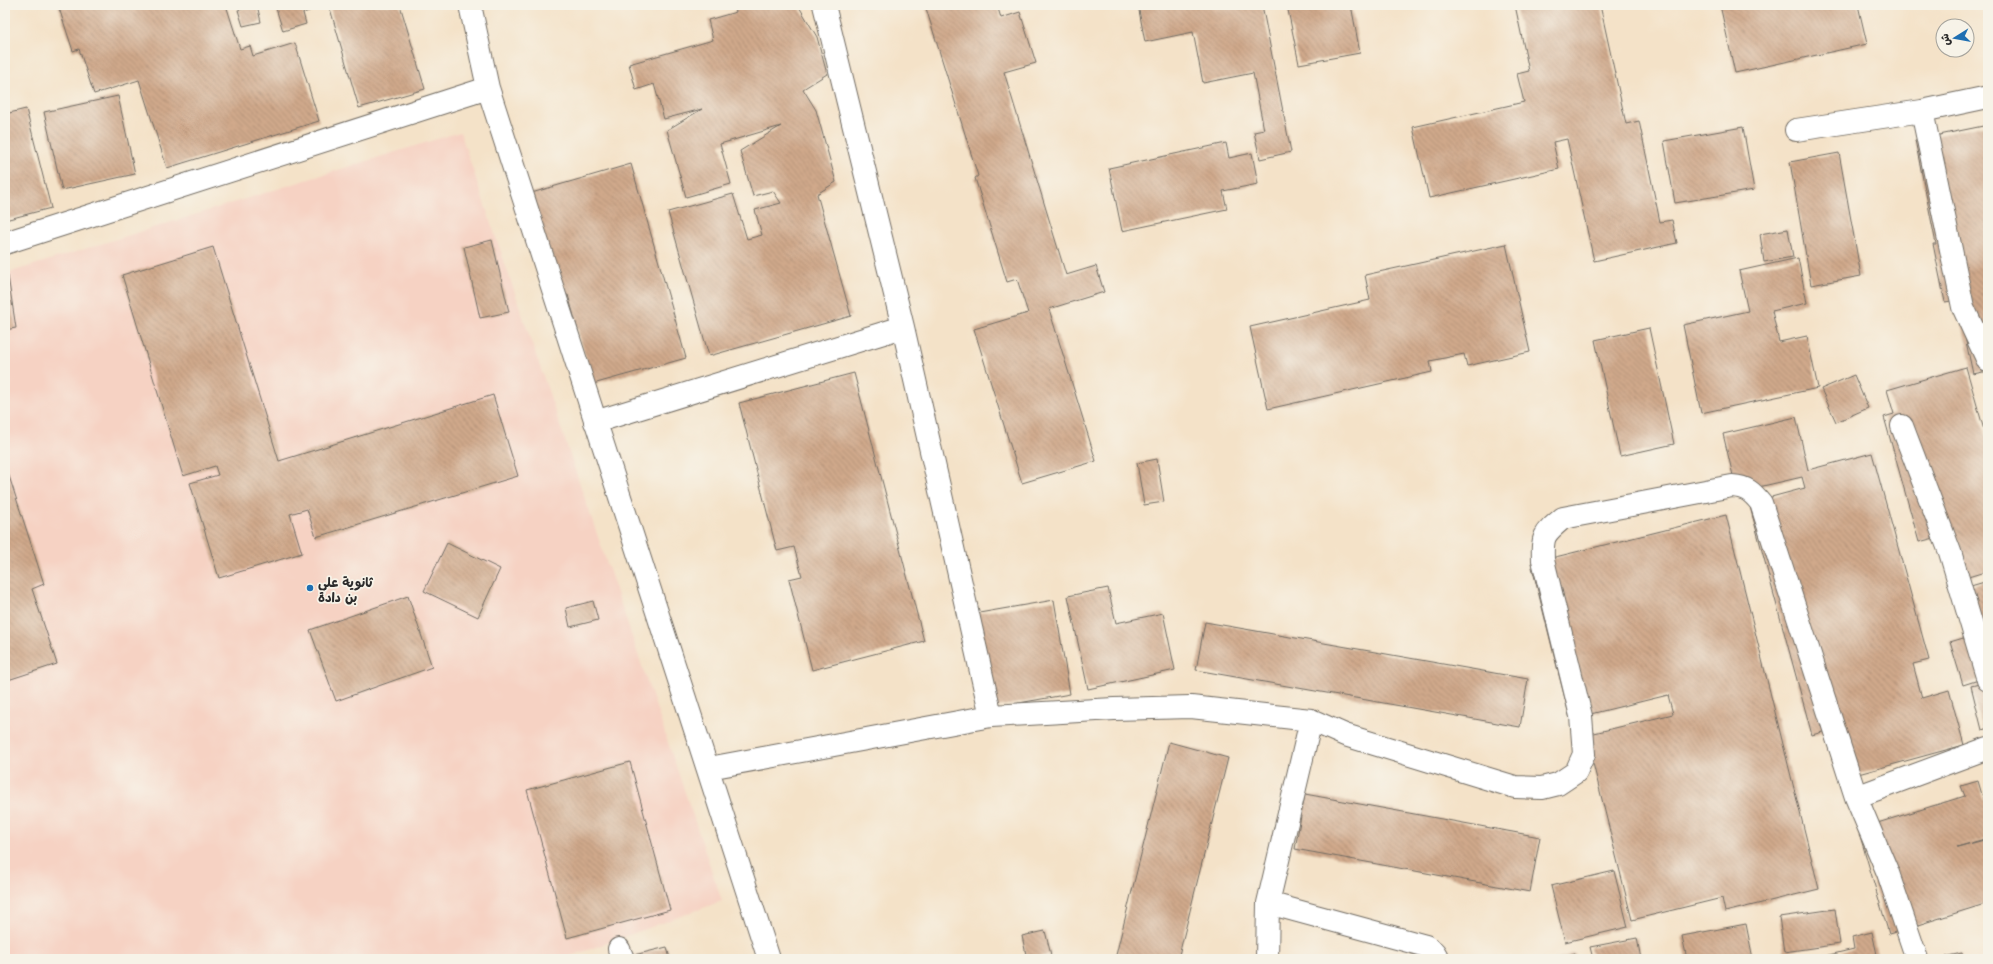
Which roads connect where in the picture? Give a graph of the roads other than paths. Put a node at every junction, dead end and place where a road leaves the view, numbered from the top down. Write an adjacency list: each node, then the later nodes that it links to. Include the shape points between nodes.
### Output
1 (470, 5): 3 (street)
2 (824, 5): 8 (street)
3 (488, 88): 7 (street); 10 (street)
4 (1988, 97): 5 (street)
5 (1922, 111): 6 (street); 9 (street, via 1963,307)
6 (1796, 130)
7 (5, 243)
8 (903, 327): 10 (street); 13 (street)
9 (1988, 361)
10 (595, 422): 16 (street)
11 (1902, 426): 12 (street, via 1950,552)
12 (1988, 680)
13 (991, 716): 14 (street, via 1191,707); 16 (street)
14 (1311, 720): 17 (street, via 1346,735 1515,787 1542,788 1558,784 1576,772 1584,754 1582,716 1543,560 1542,542 1547,531 1564,518 1712,488 1744,487 1761,503); 18 (street)
15 (1988, 748): 17 (street)
16 (709, 768): 19 (street)
17 (1856, 797): 22 (street, via 1888,873)
18 (1268, 903): 20 (street); 21 (street, via 1426,946)
19 (769, 959)
20 (1267, 959)
21 (1438, 959)
22 (1916, 959)

